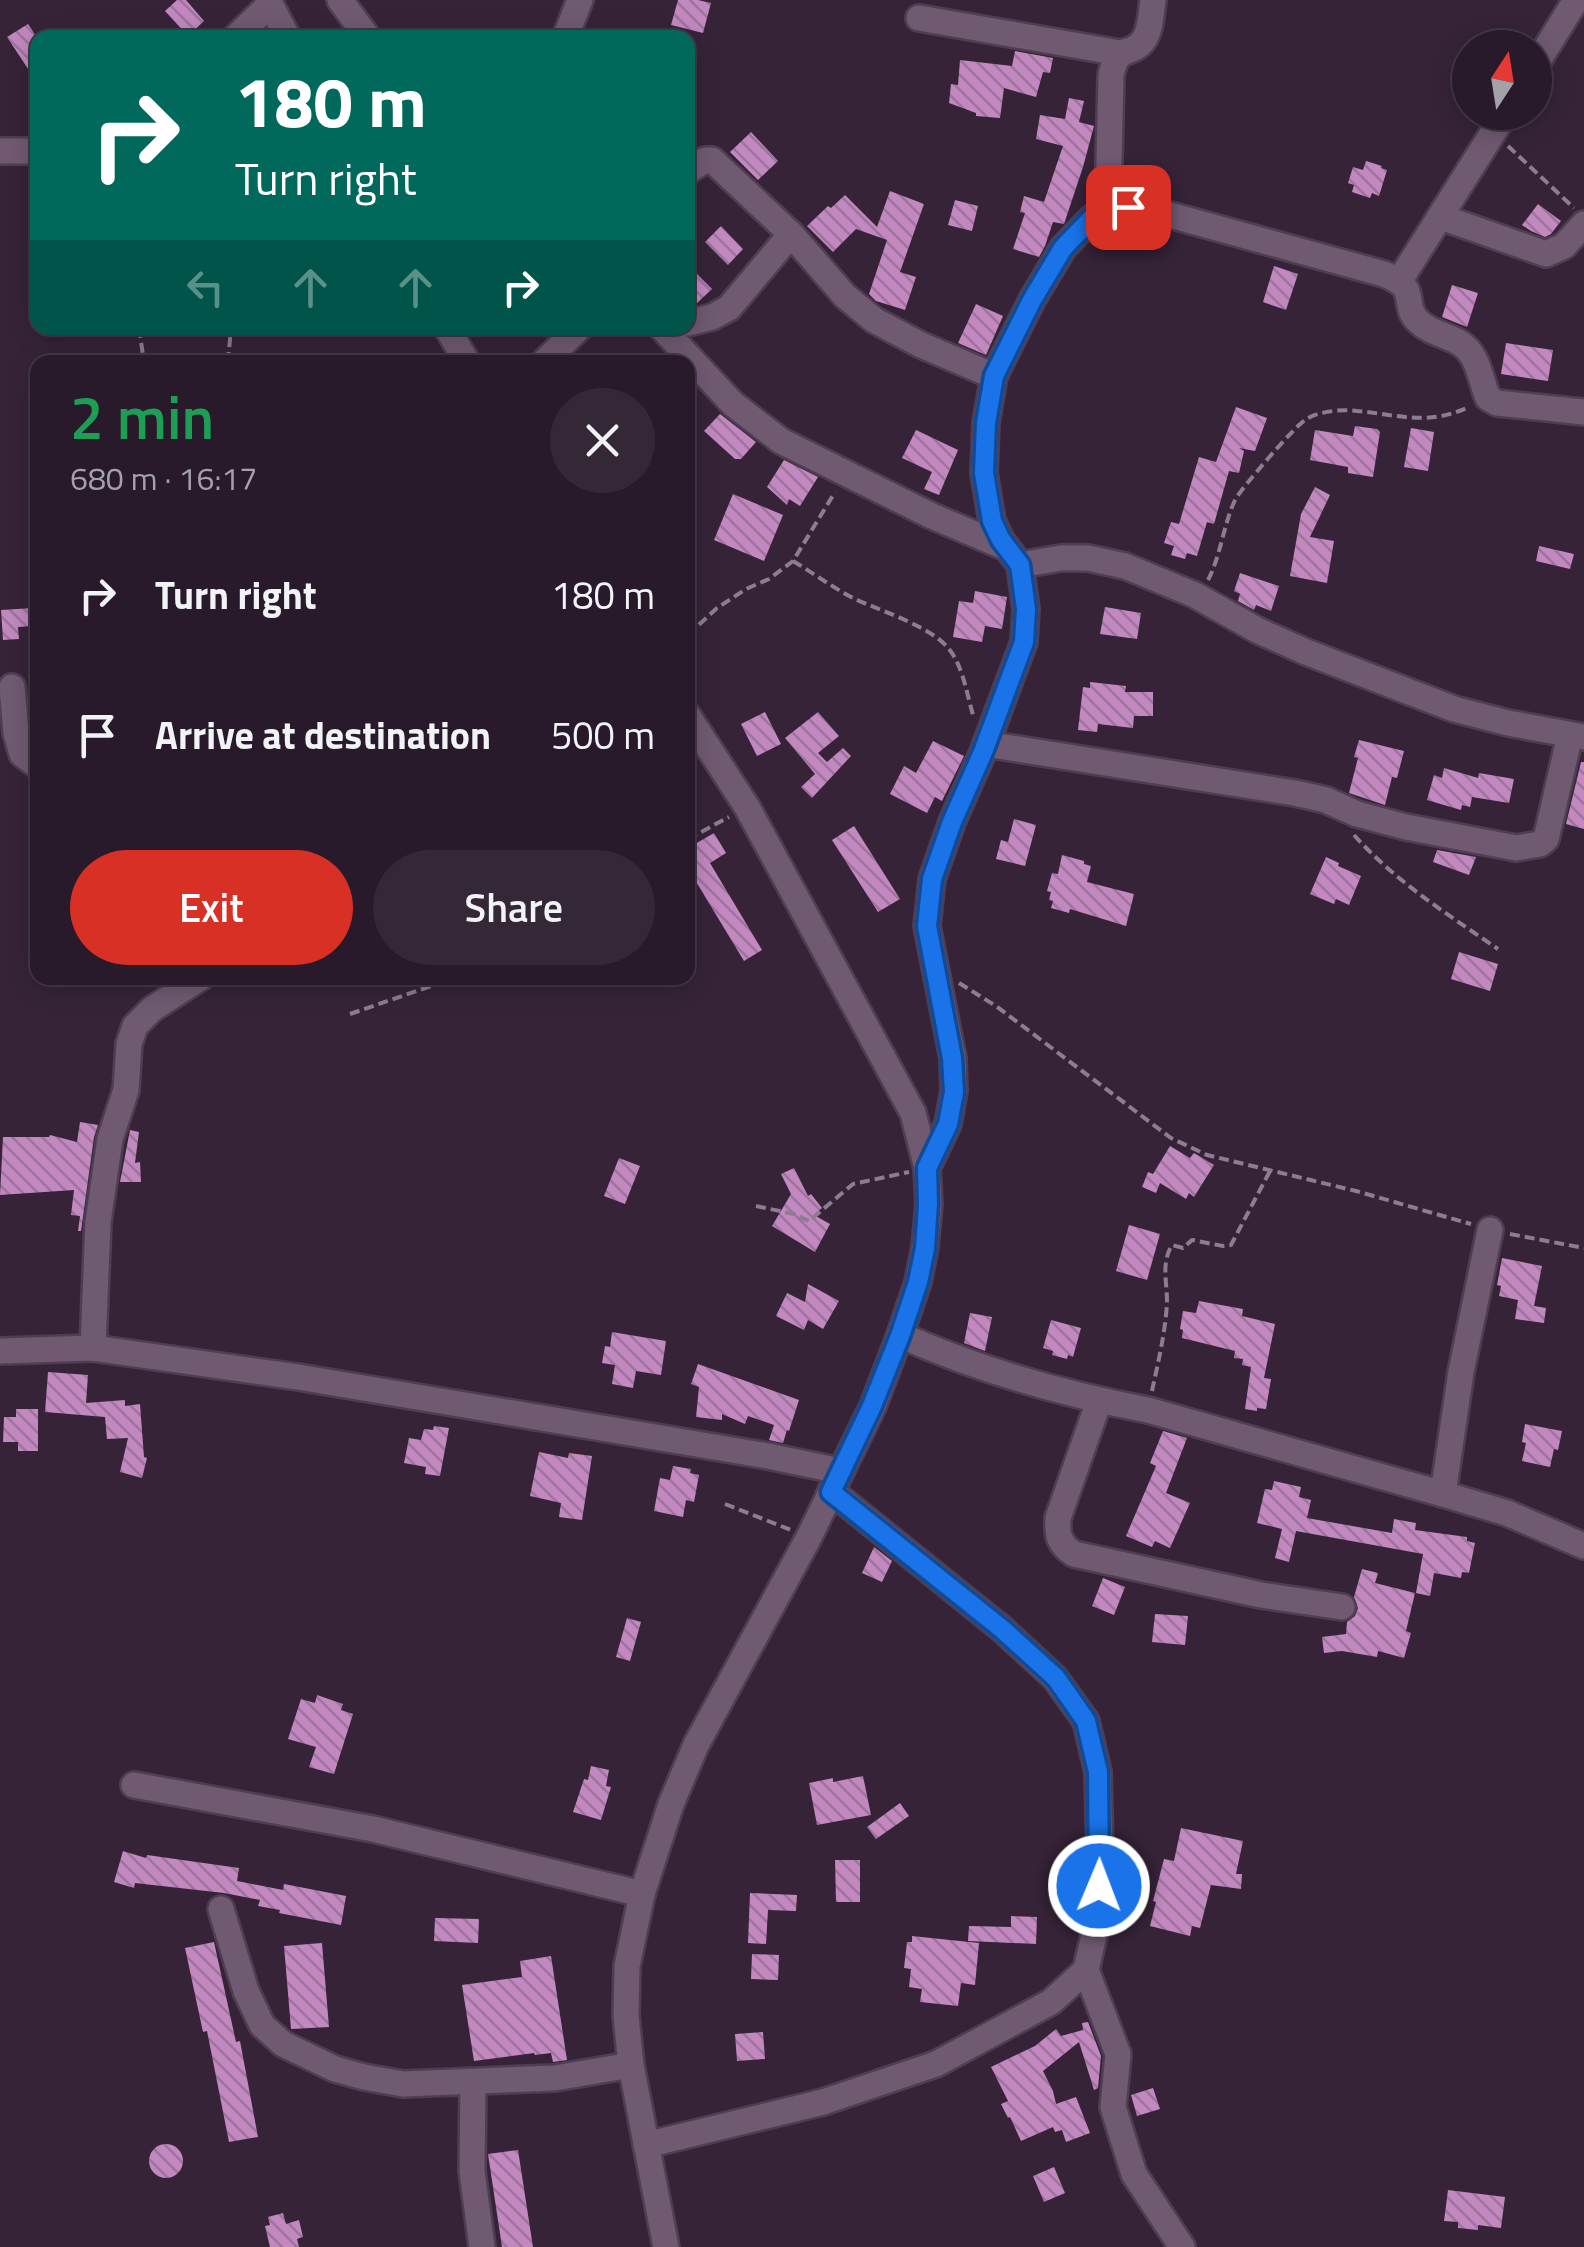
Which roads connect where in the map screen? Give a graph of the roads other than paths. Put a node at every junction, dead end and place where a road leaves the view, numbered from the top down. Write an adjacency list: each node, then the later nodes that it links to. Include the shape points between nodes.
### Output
1 (340, 0): 9 (street)
2 (580, 0): 10 (street)
3 (1153, 0): 12 (street, via 1142,43)
4 (1576, 0): 11 (street)
5 (269, 2): 7 (street); 8 (street)
6 (920, 18): 12 (street)
7 (243, 30)
8 (284, 30)
9 (362, 30)
10 (569, 30)
11 (1552, 39)
12 (1120, 53): 17 (street, via 1112,75)
13 (1495, 130): 18 (street)
14 (30, 150): 15 (street)
15 (0, 151)
16 (695, 166): 20 (street, via 712,160)
17 (1108, 206): 21 (street, via 1148,209); 28 (street, via 1063,248)
18 (1441, 216): 19 (street, via 1546,254 1564,246); 21 (street)
19 (1584, 220)
20 (791, 234): 22 (street, via 729,308); 28 (street, via 874,320)
21 (1400, 280): 29 (street, via 1422,325 1469,351 1488,398)
22 (695, 321)
23 (572, 335): 25 (street)
24 (669, 335): 26 (street)
25 (551, 355)
26 (687, 355)
27 (695, 363): 30 (street, via 781,441)
28 (994, 376): 30 (street, via 984,473 992,521)
29 (1584, 412)
30 (1014, 557): 33 (street, via 1126,566 1306,652 1454,710); 34 (street, via 1026,609 1024,642)
31 (17, 686): 35 (street, via 16,732)
32 (695, 727): 37 (street, via 747,808 913,1113)
33 (1577, 736): 34 (street, via 1546,839 1516,848 1406,827 1326,800)
34 (985, 748): 37 (street, via 932,879 927,926 954,1092 948,1124)
35 (30, 760)
36 (189, 985): 40 (street, via 152,1009 129,1044 98,1222)
37 (927, 1168): 39 (street, via 925,1248)
38 (1490, 1230): 44 (street)
39 (900, 1336): 42 (street, via 956,1360); 43 (street)
40 (93, 1348): 41 (street); 43 (street, via 768,1456)
41 (0, 1351)
42 (1099, 1401): 44 (street); 46 (street, via 1058,1518 1062,1546 1074,1554)
43 (836, 1481): 48 (street, via 696,1745); 50 (street, via 1056,1678 1086,1721 1098,1772 1100,1856 1098,1917)
44 (1442, 1494): 45 (street)
45 (1584, 1546)
46 (1342, 1608)
47 (134, 1786): 48 (street, via 373,1829)
48 (642, 1894): 51 (street, via 627,1966)
49 (221, 1910): 52 (street, via 254,2008 284,2044 364,2077 403,2084)
50 (1086, 1970): 53 (street, via 1051,2002 936,2064 823,2102); 56 (street, via 1118,2054 1113,2106 1134,2174)
51 (631, 2066): 52 (street); 53 (street)
52 (473, 2082): 54 (street, via 472,2170)
53 (646, 2144): 55 (street)
54 (482, 2247)
55 (666, 2247)
56 (1182, 2247)

